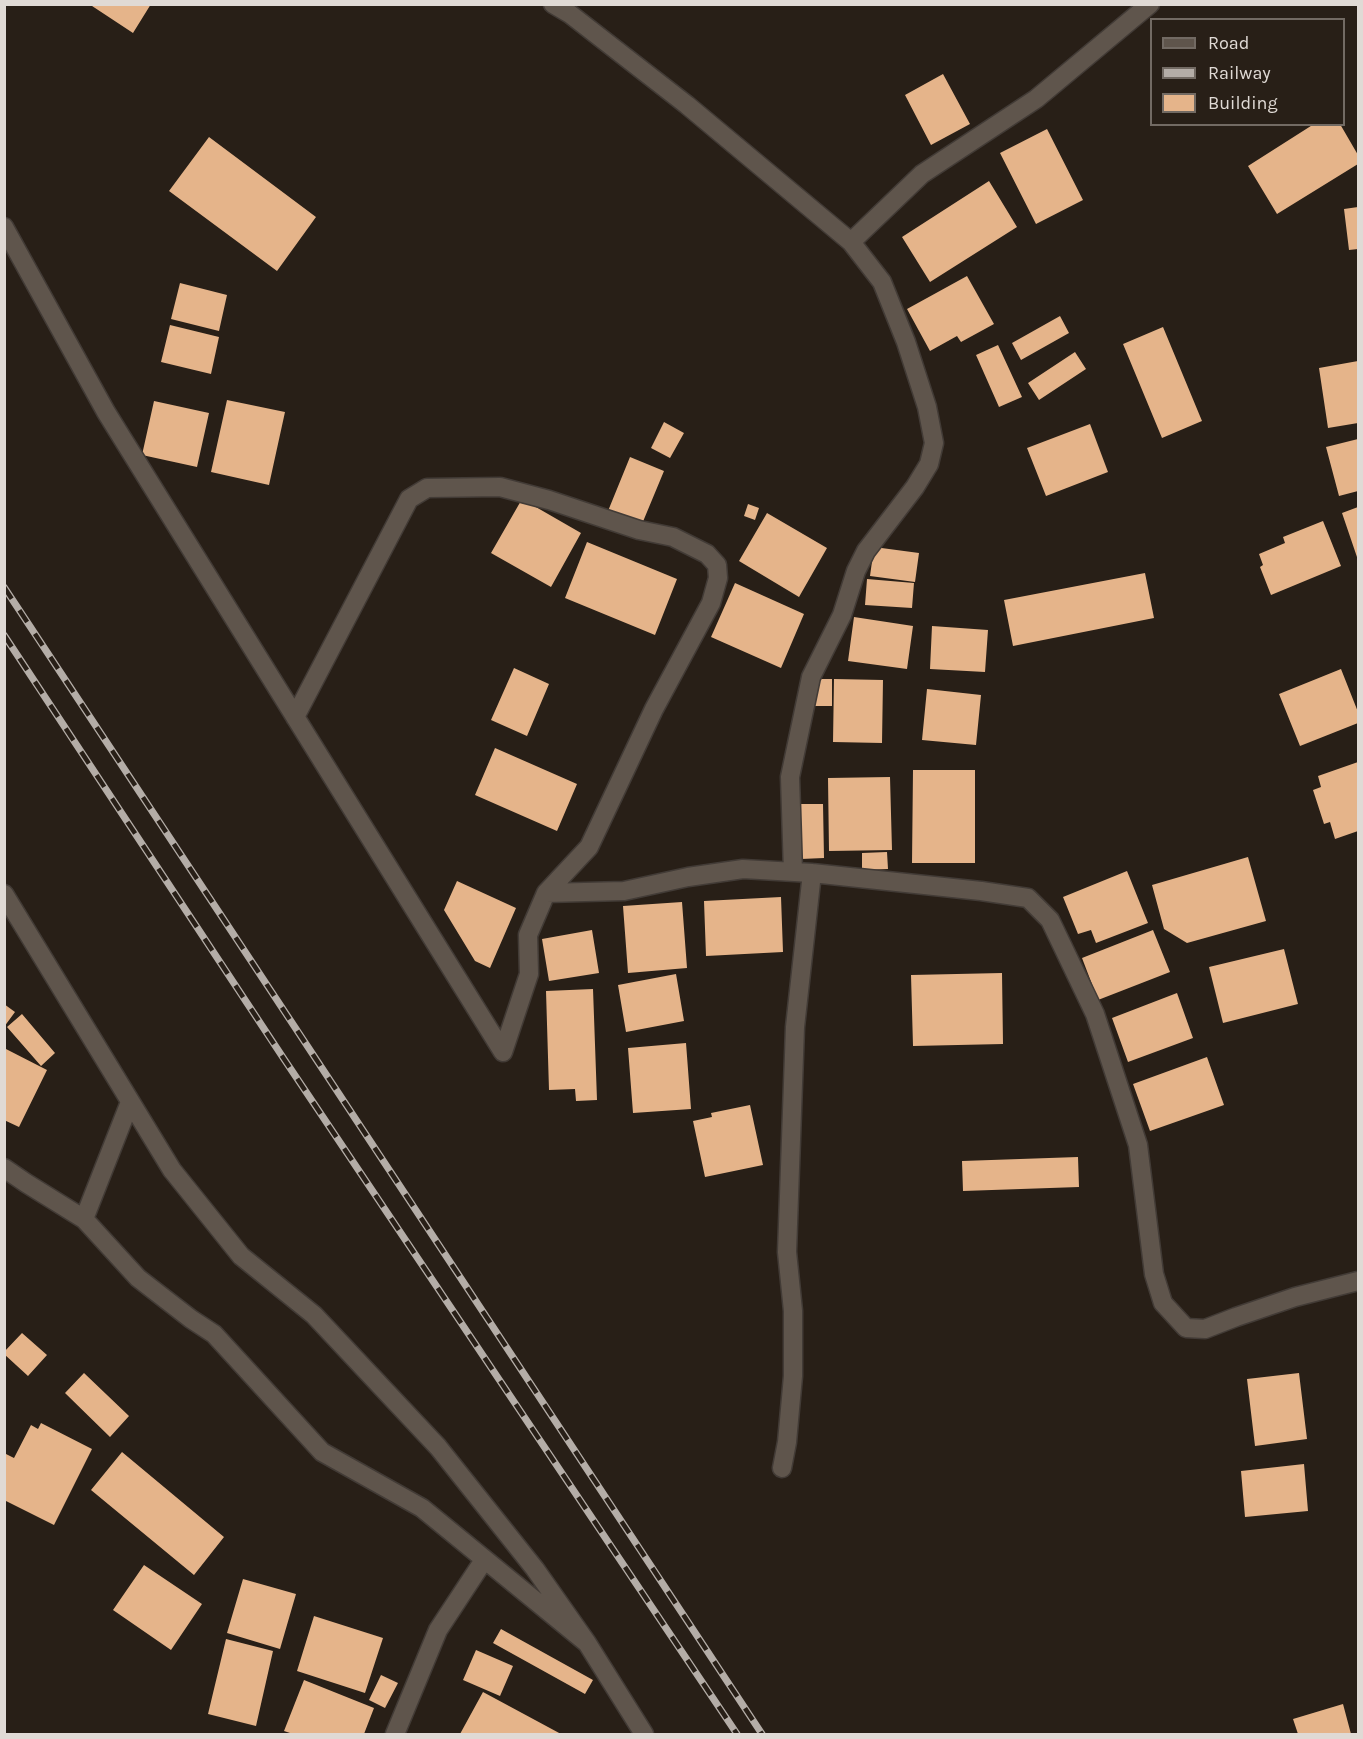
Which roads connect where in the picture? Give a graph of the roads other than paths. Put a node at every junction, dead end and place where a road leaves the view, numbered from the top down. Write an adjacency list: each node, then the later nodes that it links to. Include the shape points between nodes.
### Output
1 (553, 4): 4 (street, via 687,105)
2 (1150, 4): 4 (street, via 1036,99 922,174)
3 (4, 227): 5 (street, via 106,412)
4 (851, 242): 6 (street, via 882,282 927,407 934,443 929,464 915,487 866,551 842,615 811,677 790,777)
5 (295, 717): 8 (street, via 503,1052 529,974 528,935); 8 (street, via 409,499 427,488 500,488 673,537 707,554 717,565 718,578 711,603 654,709 589,847)
6 (793, 872): 7 (street); 8 (street, via 743,869 624,891)
7 (812, 873): 13 (street, via 1028,898 1050,920 1095,1014 1138,1145 1162,1303 1186,1328 1205,1329 1295,1297); 14 (street, via 795,1027 787,1252 793,1311 793,1376)
8 (546, 893)
9 (4, 894): 10 (street)
10 (130, 1102): 12 (street); 16 (street, via 172,1170 241,1256 314,1315 438,1447 535,1569)
11 (4, 1168): 12 (street)
12 (84, 1219): 15 (street, via 138,1278 214,1334 322,1452 422,1508)
13 (1359, 1281)
14 (782, 1468)
15 (484, 1560): 16 (street); 17 (street, via 438,1630)
16 (587, 1643): 18 (street)
17 (395, 1734)
18 (644, 1734)

